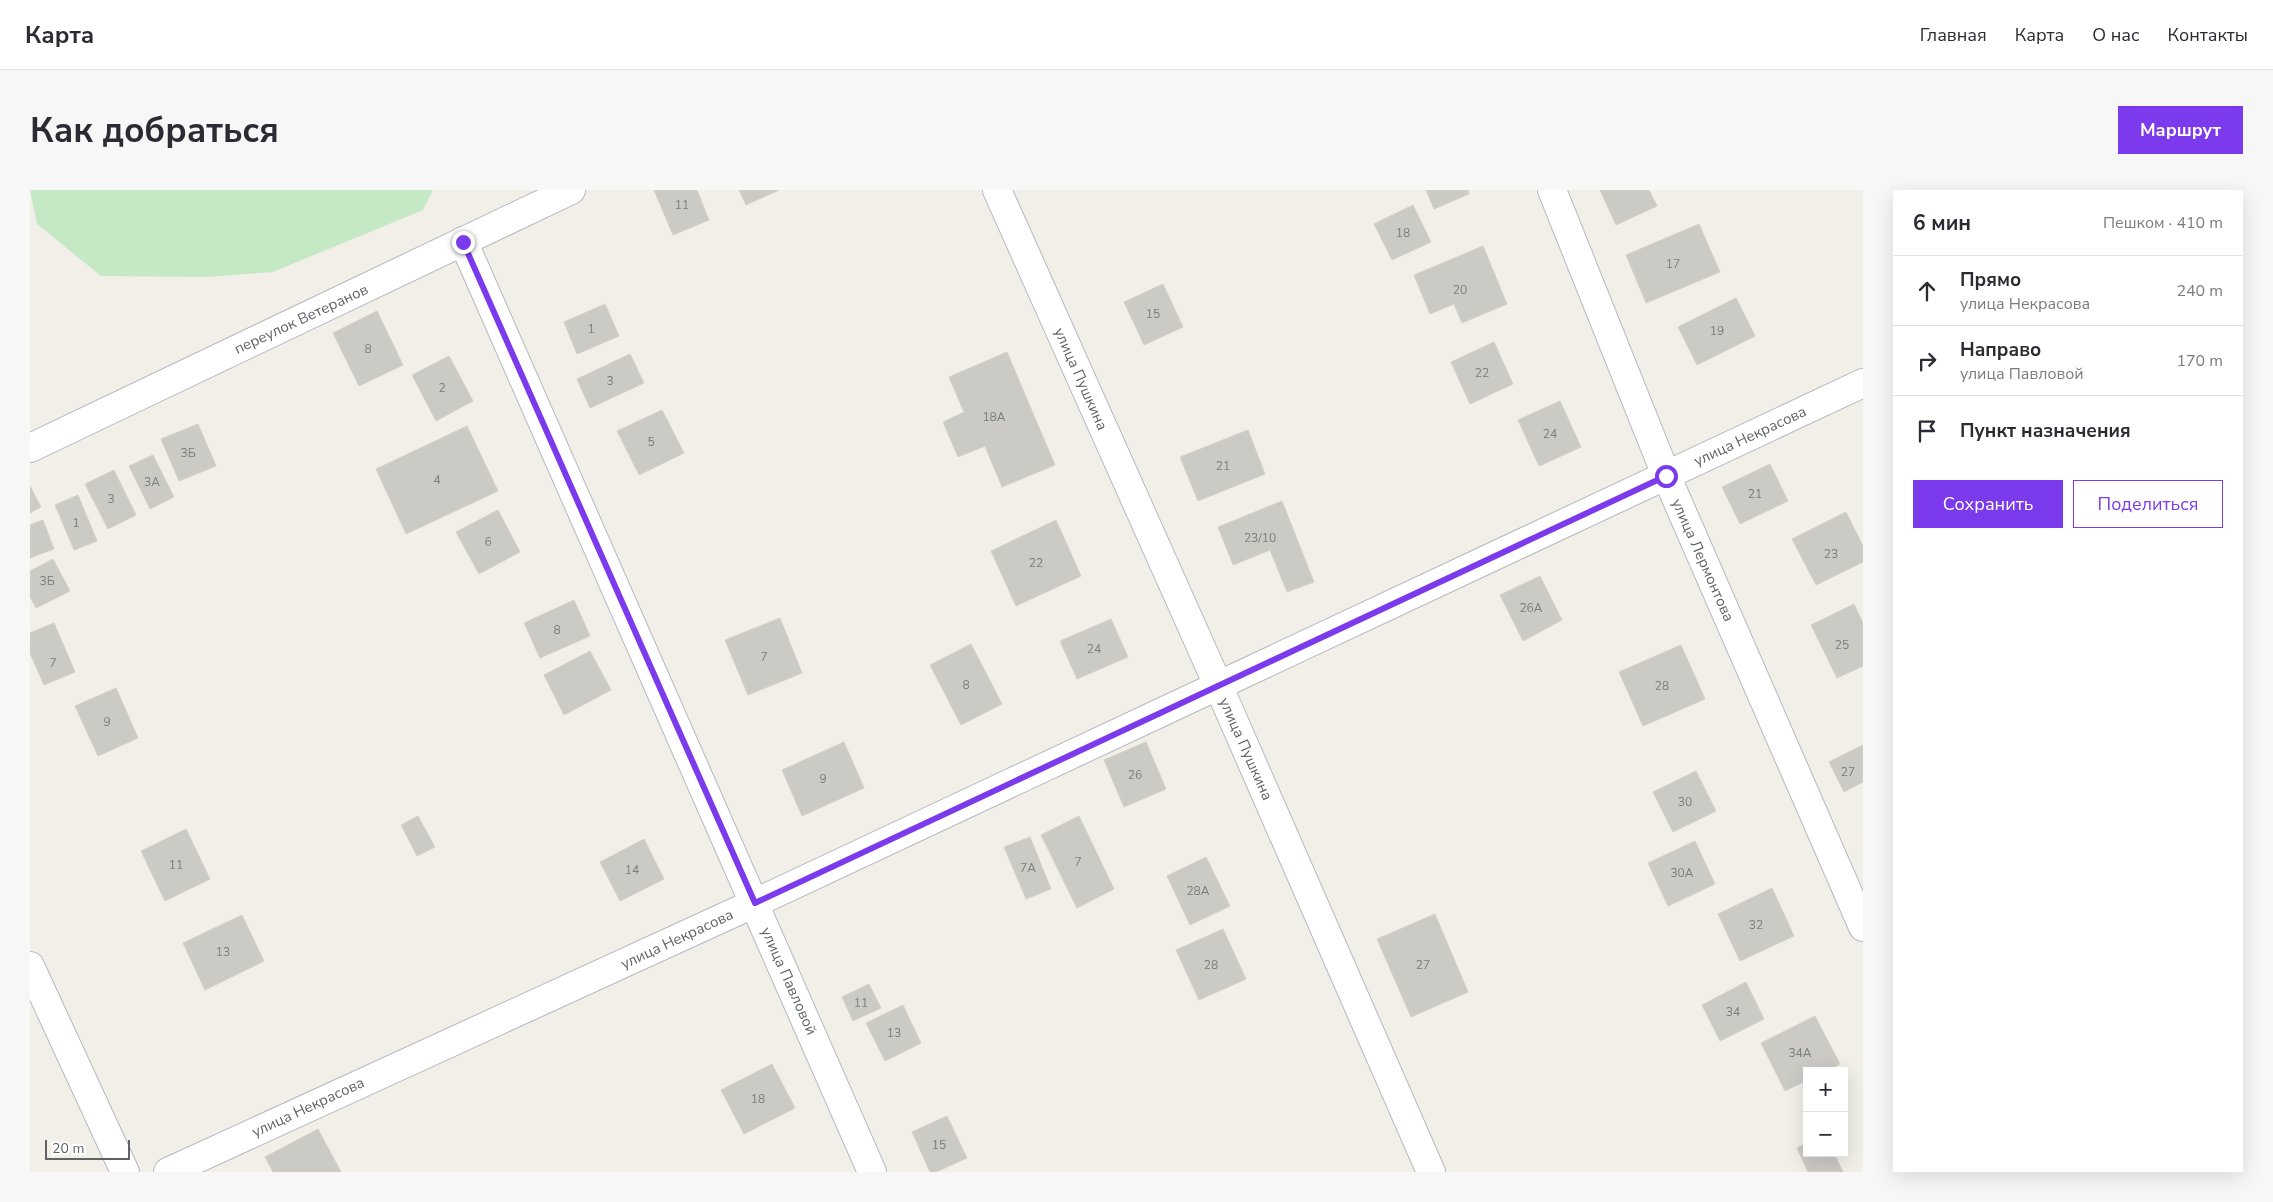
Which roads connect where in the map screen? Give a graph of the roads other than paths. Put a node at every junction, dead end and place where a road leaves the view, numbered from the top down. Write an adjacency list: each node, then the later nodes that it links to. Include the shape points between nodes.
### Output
1 (571, 190): 4 (street, переулок Ветеранов)
2 (997, 190): 8 (street, улица Пушкина)
3 (1552, 190): 7 (street, улица Лермонтова)
4 (463, 242): 6 (street, переулок Ветеранов); 9 (street, улица Павловой)
5 (1863, 383): 7 (street, улица Некрасова)
6 (30, 448)
7 (1666, 476): 8 (street, улица Некрасова); 10 (street, улица Лермонтова)
8 (1218, 686): 9 (street, улица Некрасова); 15 (street, улица Пушкина)
9 (755, 903): 13 (street, улица Некрасова); 14 (street, улица Павловой)
10 (1863, 926)
11 (30, 966): 12 (street)
12 (125, 1172)
13 (168, 1172)
14 (872, 1172)
15 (1431, 1172)

